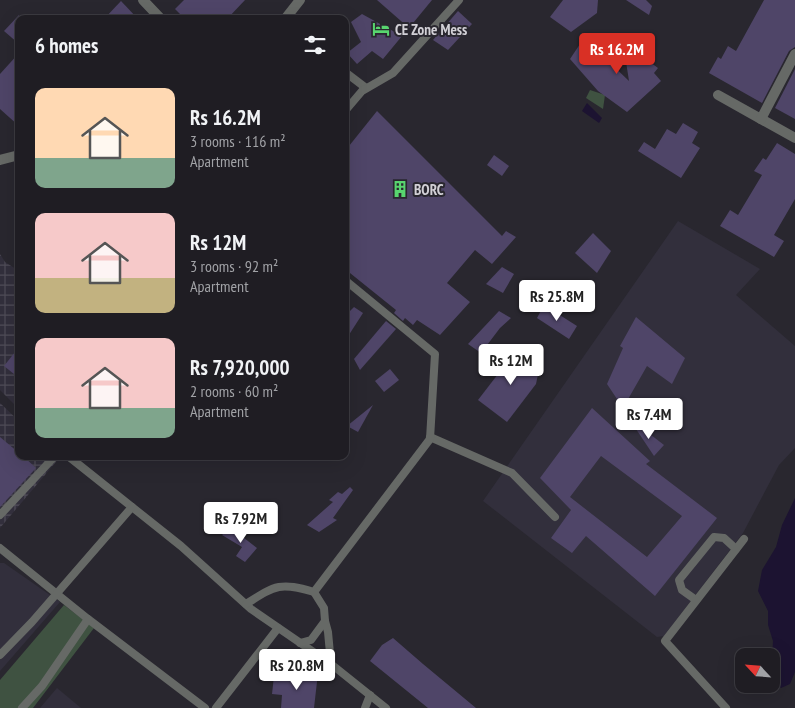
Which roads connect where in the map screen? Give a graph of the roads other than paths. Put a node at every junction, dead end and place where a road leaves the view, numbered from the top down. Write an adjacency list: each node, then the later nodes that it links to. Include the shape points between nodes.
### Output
1 (143, 0): 4 (street)
2 (300, 0): 5 (street)
3 (459, 0): 8 (lane, via 394,73)
4 (157, 15)
5 (288, 15)
6 (795, 54): 11 (street)
7 (349, 75): 8 (lane)
8 (366, 88): 10 (lane)
9 (718, 96): 11 (street)
10 (349, 107)
11 (761, 119): 12 (street)
12 (795, 138)
13 (15, 156): 14 (street)
14 (0, 160)
15 (349, 283): 16 (lane, via 435,354)
16 (430, 437): 21 (lane, via 512,473); 26 (lane)
17 (51, 460): 20 (lane)
18 (73, 460): 19 (lane)
19 (132, 507): 25 (lane); 28 (lane)
20 (0, 515)
21 (555, 517)
22 (744, 539): 24 (lane)
23 (0, 548): 25 (lane)
24 (736, 549): 27 (lane); 27 (lane, via 724,538 714,537 679,580 682,590)
25 (56, 592): 29 (lane); 33 (lane)
26 (314, 592): 28 (lane, via 289,584 267,590); 30 (lane, via 324,608)
27 (696, 600): 41 (lane, via 665,640)
28 (246, 604): 31 (lane)
29 (88, 620): 36 (lane, via 42,686); 37 (lane)
30 (325, 621): 32 (lane, via 311,640); 34 (lane)
31 (278, 628): 32 (lane); 38 (lane)
32 (300, 643): 34 (lane)
33 (0, 655)
34 (331, 664): 35 (lane)
35 (370, 695): 39 (lane); 40 (lane)
36 (22, 708)
37 (205, 708)
38 (216, 708)
39 (365, 708)
40 (386, 708)
41 (726, 708)

